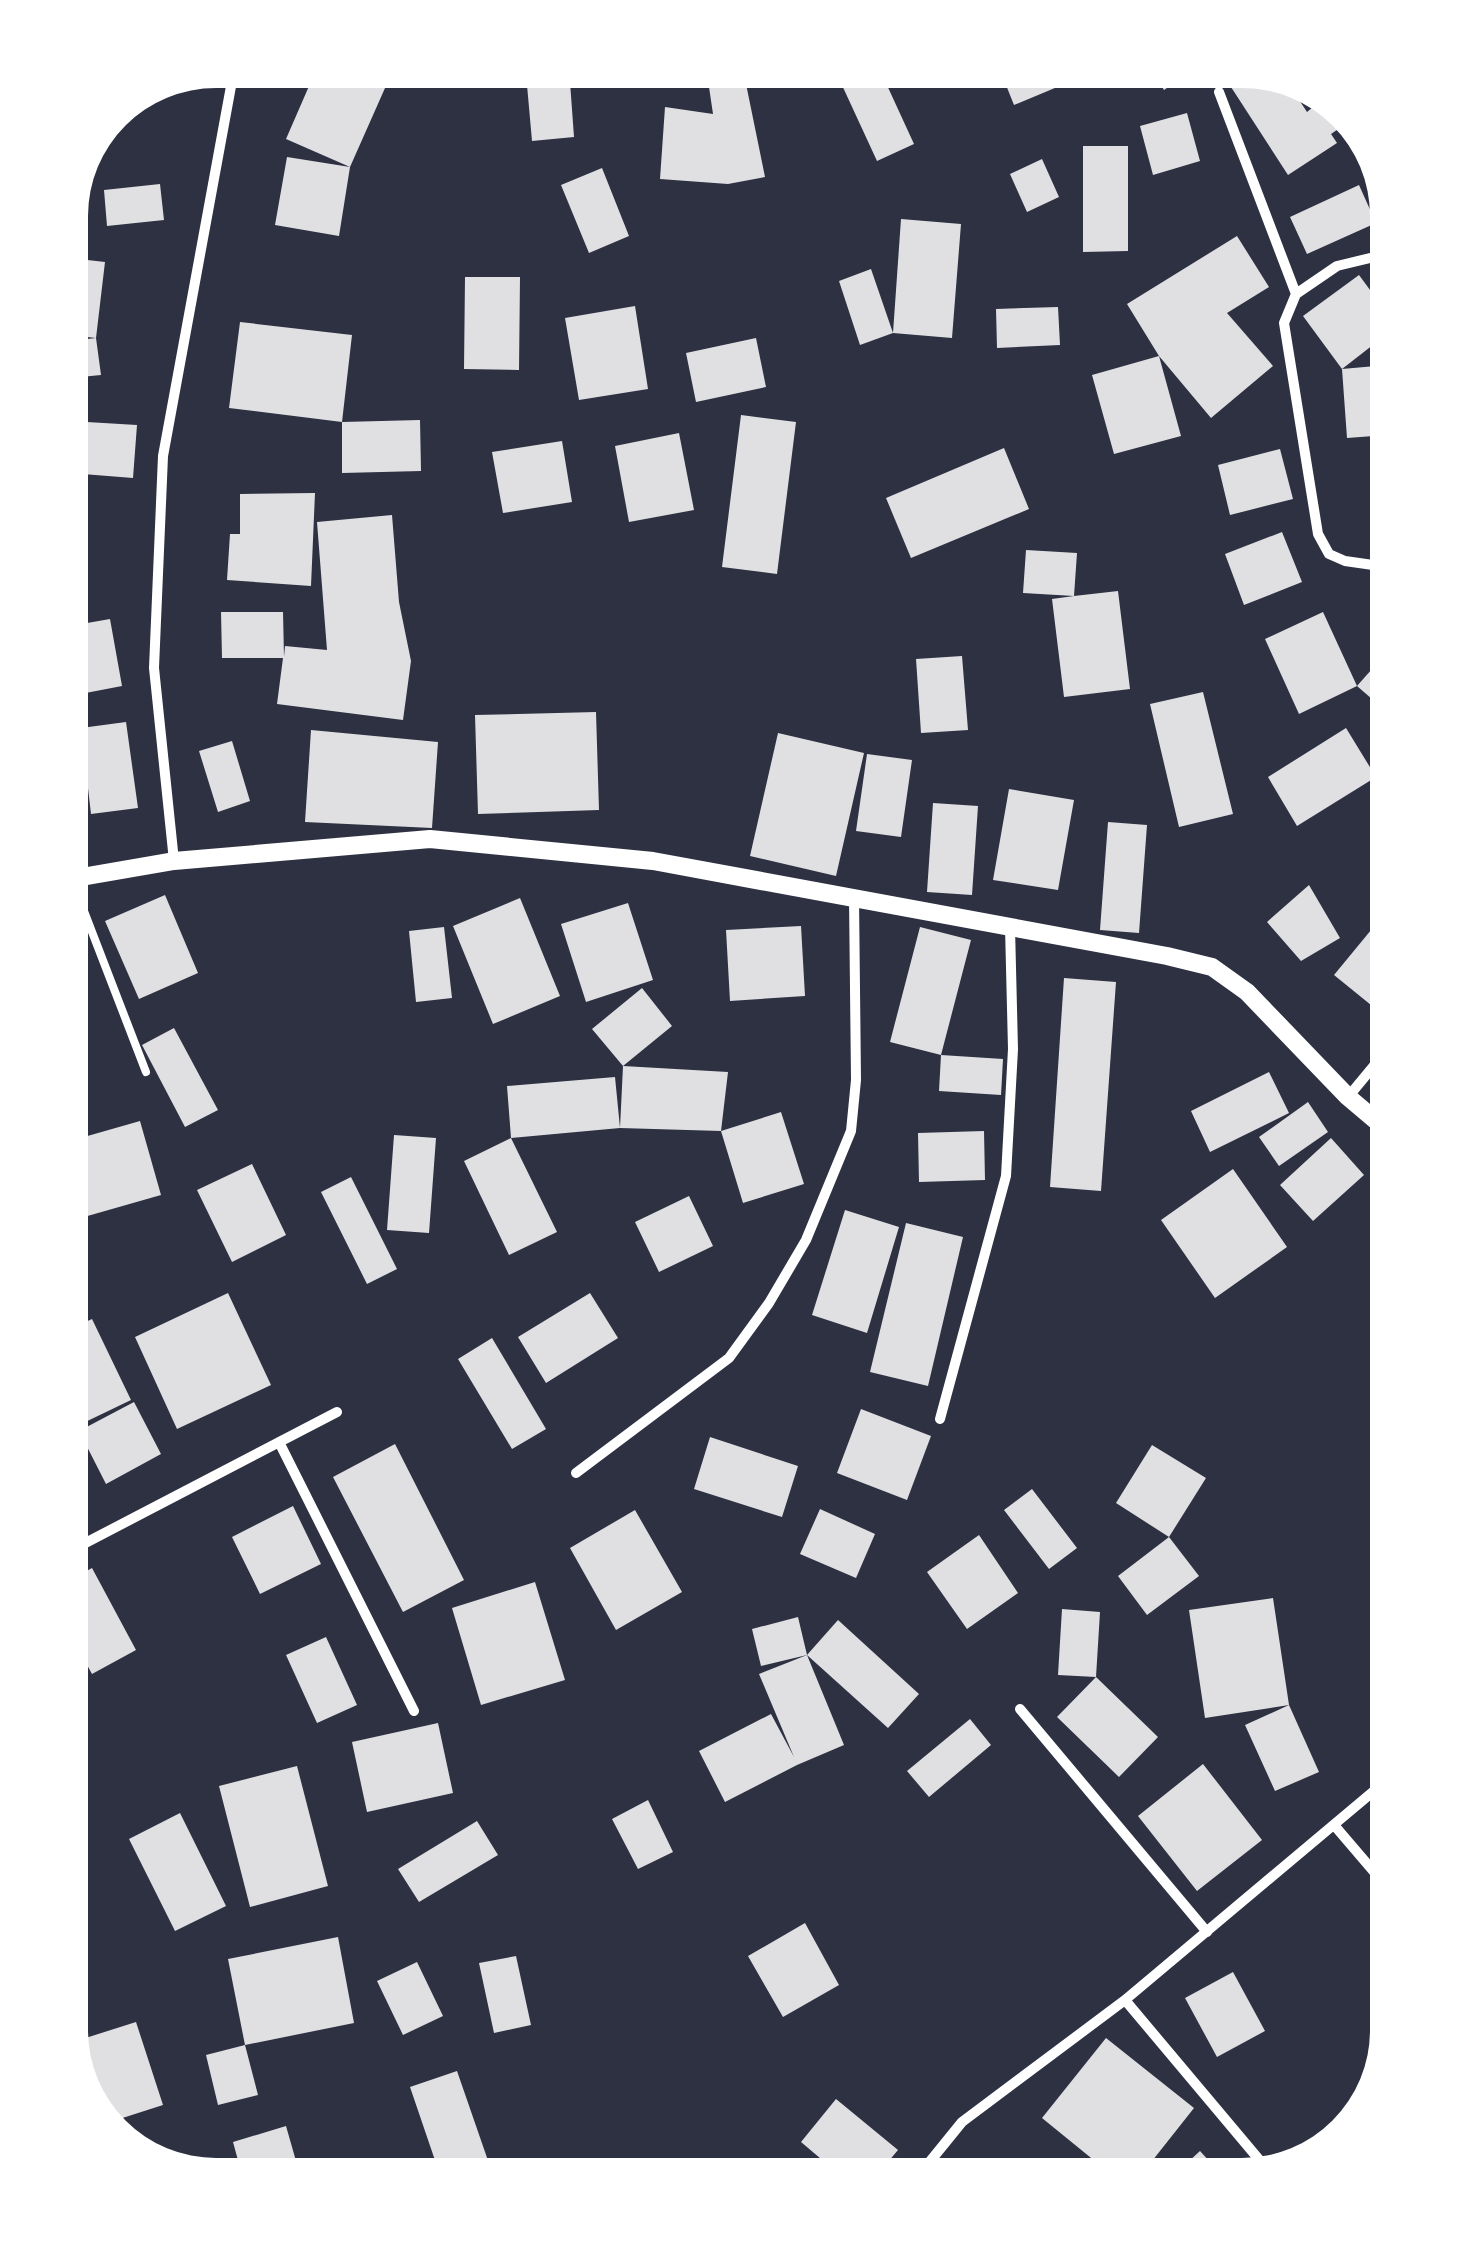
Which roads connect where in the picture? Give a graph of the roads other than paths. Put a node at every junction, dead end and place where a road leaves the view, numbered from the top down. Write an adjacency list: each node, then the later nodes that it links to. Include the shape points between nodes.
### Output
1 (231, 88): 6 (street, via 163,456 154,668)
2 (1220, 92): 4 (street)
3 (1370, 258): 4 (street, via 1336,266)
4 (1296, 294): 5 (street, via 1284,323 1318,534 1329,554)
5 (1370, 564)
6 (174, 861): 7 (street); 8 (street, via 430,839 653,861)
7 (88, 876)
8 (854, 898): 10 (street); 18 (street, via 851,1131 806,1240 729,1358)
9 (88, 923): 12 (lane)
10 (1010, 927): 13 (street, via 1212,967 1246,992); 16 (street, via 1006,1176)
11 (1370, 1071): 13 (street)
12 (146, 1072)
13 (1348, 1098): 14 (street)
14 (1370, 1116)
15 (337, 1412): 17 (street)
16 (940, 1419)
17 (279, 1442): 19 (street); 21 (street)
18 (576, 1473)
19 (88, 1541)
20 (1020, 1709): 25 (street)
21 (414, 1711)
22 (1370, 1794): 23 (street)
23 (1334, 1825): 24 (street); 25 (street)
24 (1370, 1867)
25 (1206, 1932): 26 (street)
26 (1125, 2000): 27 (street); 28 (street, via 962,2122)
27 (1256, 2156)
28 (933, 2158)

